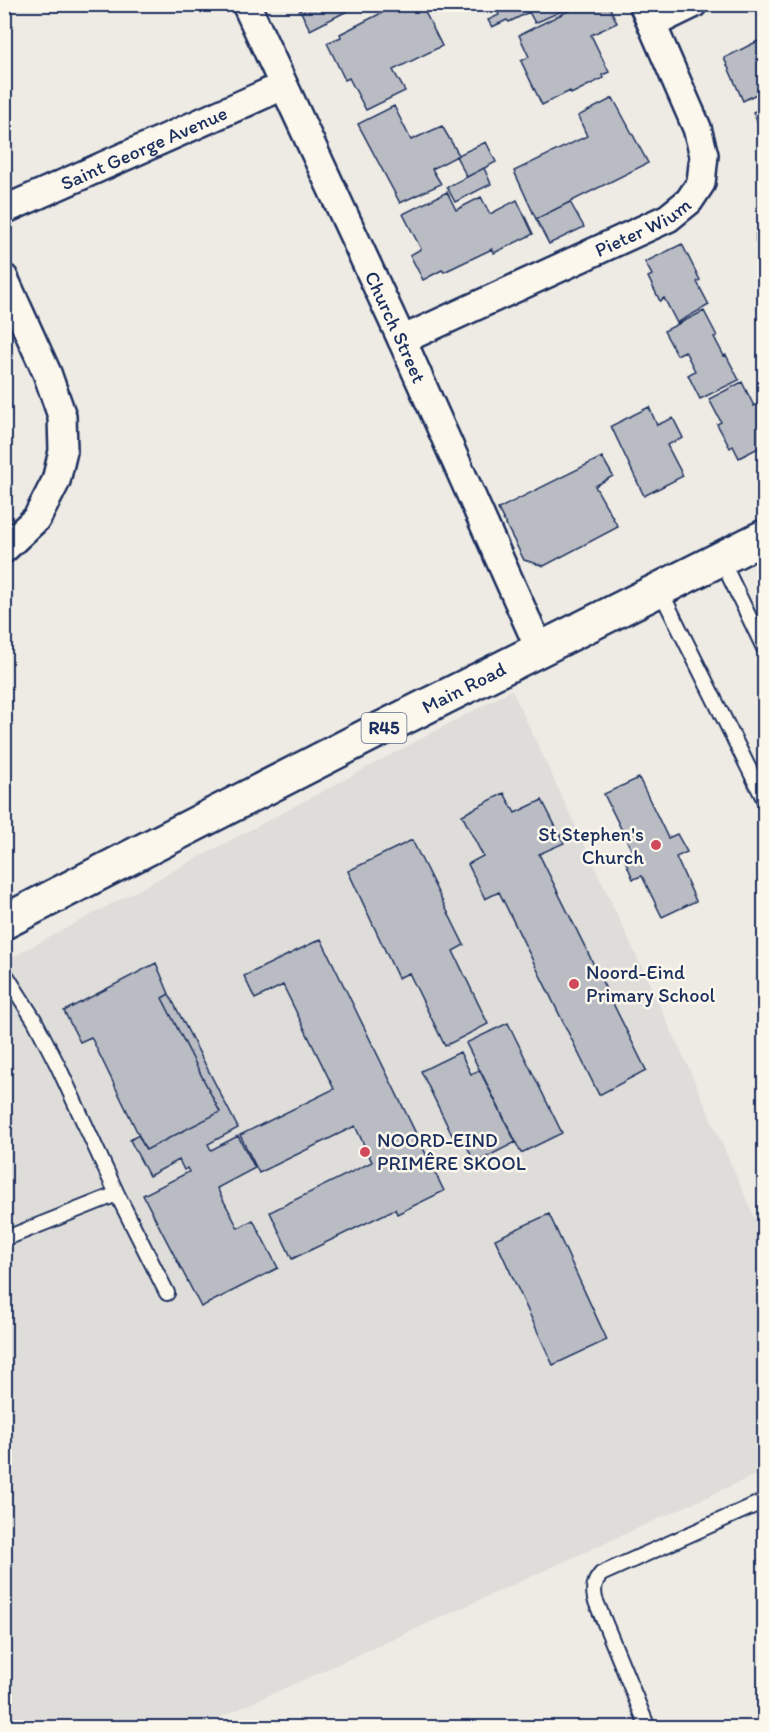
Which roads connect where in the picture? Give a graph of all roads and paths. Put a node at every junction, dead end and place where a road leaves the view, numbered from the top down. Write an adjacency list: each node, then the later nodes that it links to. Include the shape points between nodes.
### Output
1 (246, 4): 4 (street, Church Street)
2 (693, 4): 3 (street)
3 (648, 14): 9 (street, Pieter Wium, via 698,128 704,155 701,183 689,201 668,218)
4 (282, 86): 5 (street, Saint George Avenue); 9 (street, Church Street)
5 (4, 210)
6 (765, 236): 7 (lane)
7 (765, 241)
8 (4, 278): 11 (street, via 62,416 63,451 56,481 37,518)
9 (402, 340): 15 (street, Church Street)
10 (765, 537): 12 (main road, Main Road / R45)
11 (4, 549)
12 (721, 559): 13 (main road, Main Road / R45); 14 (lane)
13 (660, 590): 15 (main road, Main Road / R45); 16 (lane)
14 (765, 648)
15 (540, 650): 17 (main road, Main Road / R45)
16 (765, 799)
17 (4, 922)
18 (4, 972): 19 (lane, via 58,1066)
19 (117, 1194): 20 (lane); 21 (lane)
20 (4, 1239)
21 (167, 1293)
22 (765, 1501): 23 (lane, via 601,1574 595,1581 595,1599)
23 (648, 1728)

